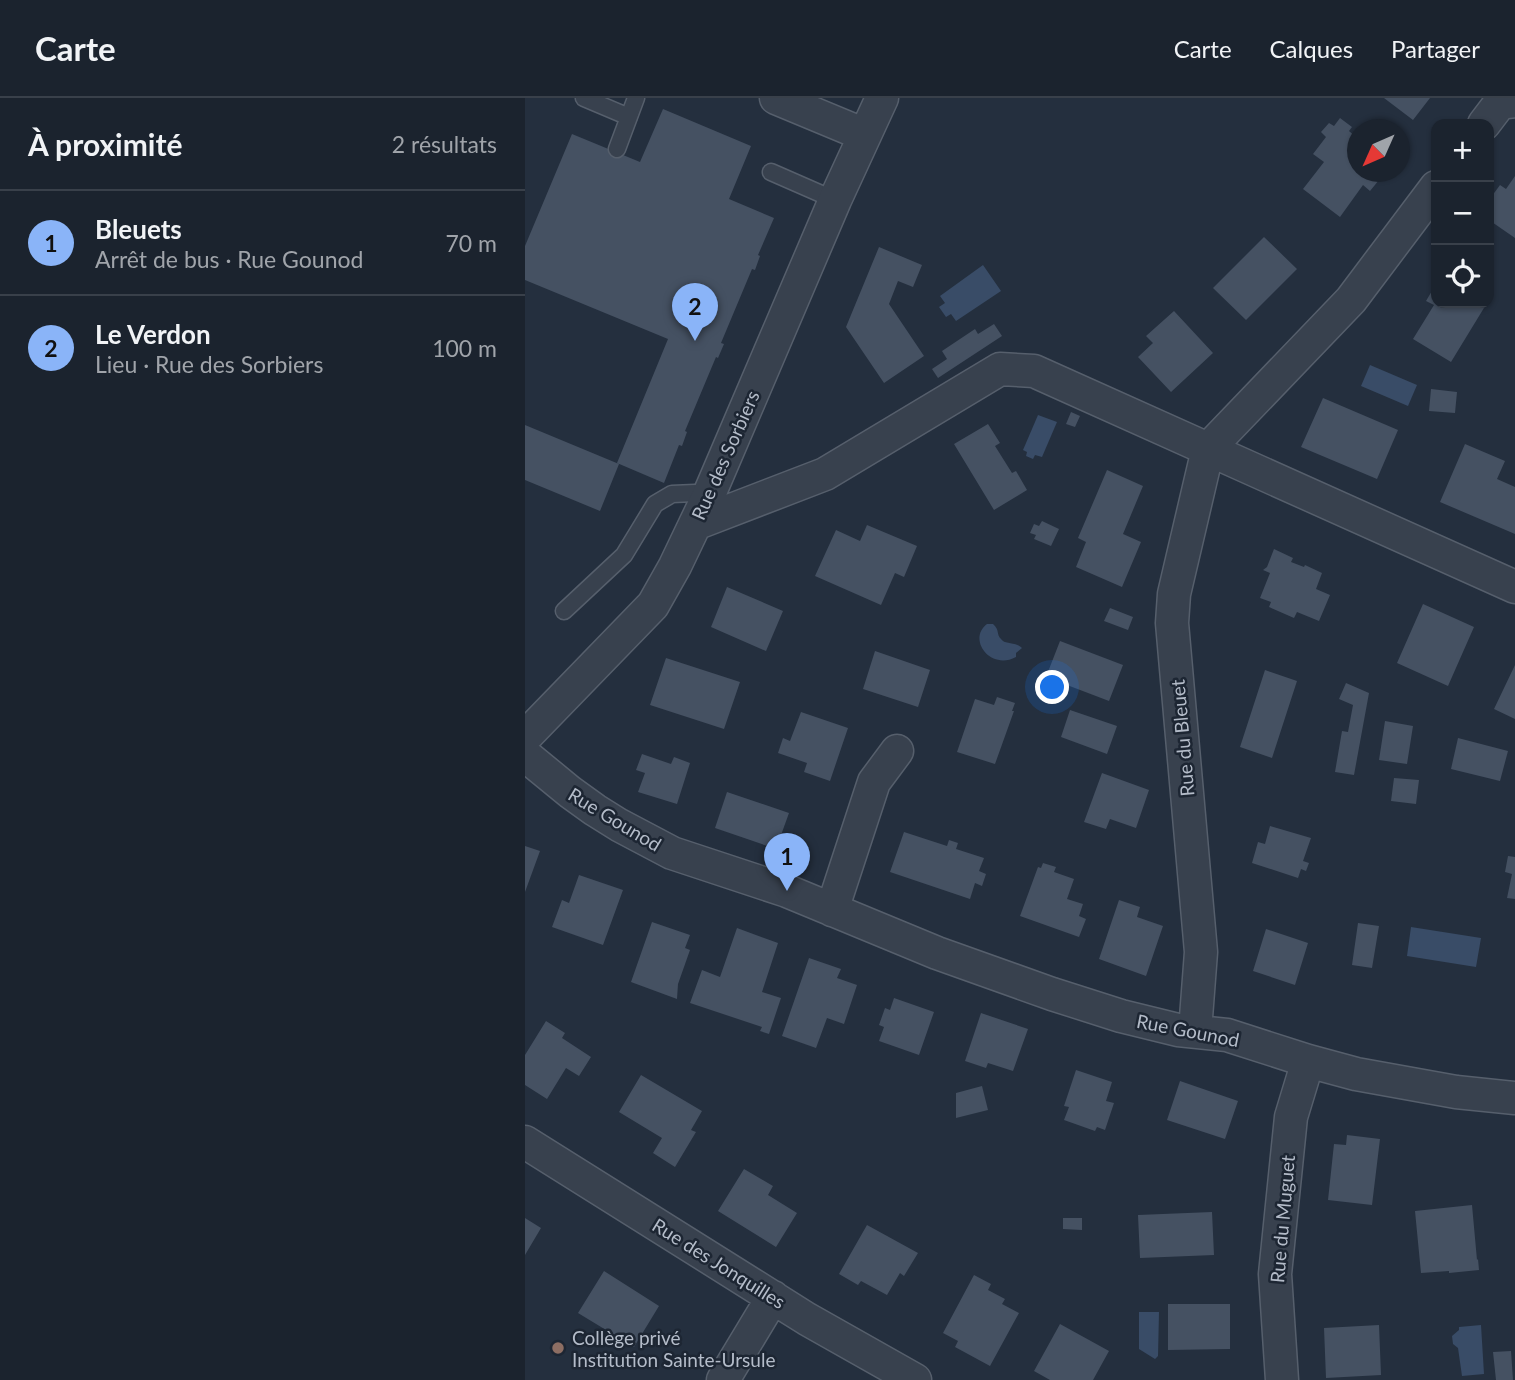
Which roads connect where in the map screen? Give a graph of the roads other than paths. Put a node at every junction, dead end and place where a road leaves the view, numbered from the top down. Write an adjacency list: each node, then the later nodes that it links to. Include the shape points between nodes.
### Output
1 (585, 98): 6 (lane)
2 (636, 98): 6 (lane)
3 (776, 98): 8 (street)
4 (882, 98): 8 (street, Rue des Sorbiers)
5 (1515, 101): 7 (street, via 1500,103)
6 (629, 117): 9 (lane)
7 (1488, 119)
8 (865, 135): 12 (street, Rue des Sorbiers)
9 (617, 149)
10 (771, 172): 12 (lane)
11 (1431, 194): 13 (street, via 1351,300)
12 (835, 200): 14 (street, Rue des Sorbiers)
13 (1208, 449): 14 (street, via 1034,371 1000,369 825,474); 15 (street); 21 (street, Rue du Bleuet, via 1174,594 1172,623 1201,952)
14 (702, 510): 16 (lane, via 695,493 672,494 655,504 624,555); 17 (street, Rue des Sorbiers, via 653,605)
15 (1515, 587)
16 (564, 611)
17 (525, 737)
18 (897, 751): 20 (street, via 874,782)
19 (525, 755): 20 (street, Rue Gounod, via 569,792 647,841)
20 (832, 910): 21 (street, Rue Gounod, via 1052,994 1121,1016)
21 (1195, 1031): 22 (street, Rue Gounod, via 1227,1035)
22 (1308, 1061): 23 (street, Rue Gounod, via 1381,1079); 28 (street, Rue du Muguet, via 1291,1117 1275,1274)
23 (1515, 1098)
24 (525, 1142): 25 (street, Rue des Jonquilles)
25 (773, 1297): 26 (street); 27 (street, Rue des Jonquilles)
26 (723, 1380)
27 (915, 1380)
28 (1282, 1380)

